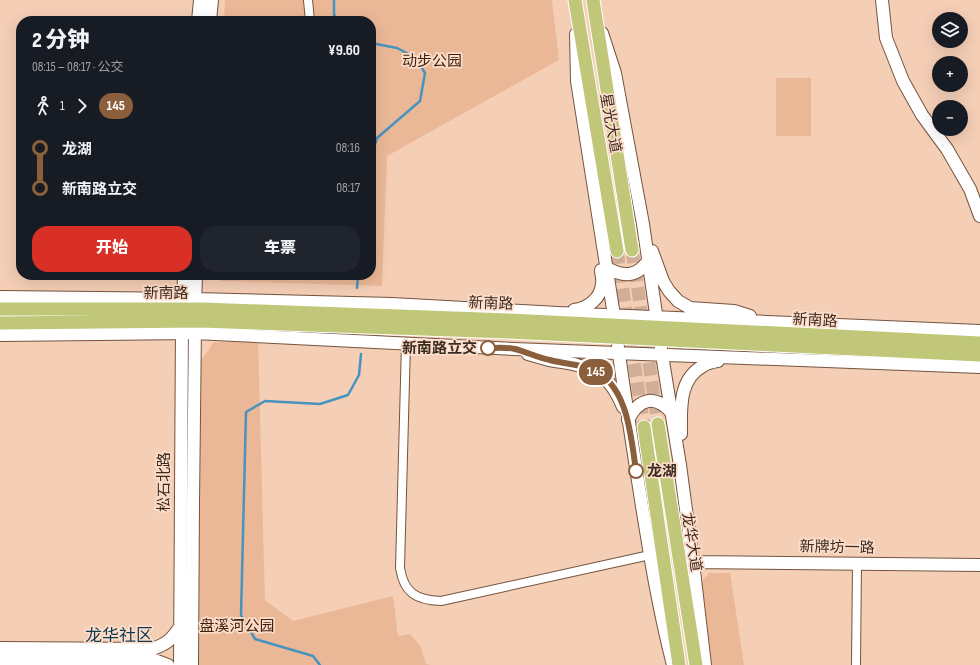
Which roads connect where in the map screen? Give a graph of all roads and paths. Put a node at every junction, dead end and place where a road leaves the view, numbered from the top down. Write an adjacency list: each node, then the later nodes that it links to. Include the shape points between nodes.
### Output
1 (200, 0): 7 (street)
2 (212, 0): 8 (street)
3 (308, 0): 9 (street)
4 (882, 0): 10 (street, via 886,38 903,81 970,189)
5 (593, 3): 12 (street, via 615,73); 13 (main road, 星光大道)
6 (575, 4): 11 (street, via 577,81); 14 (main road, 星光大道)
7 (198, 16)
8 (210, 16)
9 (310, 16)
10 (980, 216)
11 (600, 223): 16 (street); 23 (street, via 600,292 589,306)
12 (643, 224): 15 (street); 26 (street, via 663,281 678,301 690,308 734,311)
13 (632, 250)
14 (617, 251)
15 (648, 261): 16 (street, via 637,272 626,274 616,273); 25 (street)
16 (607, 268): 24 (street)
17 (184, 280): 20 (street, 松石北路)
18 (196, 280): 21 (street, 松石北路)
19 (0, 298): 20 (street, 新南路)
20 (183, 299): 21 (street, 新南路); 29 (street, 松石北路)
21 (195, 299): 23 (street, 新南路, via 392,304); 30 (street, 松石北路)
22 (0, 309): 33 (main road, 新南路, bridge, via 202,309 509,320)
23 (558, 313): 24 (street, 新南路)
24 (614, 315): 25 (street, 新南路); 35 (street)
25 (656, 316): 26 (street, 新南路); 36 (street)
26 (775, 322): 28 (street, 新南路)
27 (0, 323): 37 (main road, 新南路, bridge, via 201,321 508,332)
28 (980, 331)
29 (182, 332): 30 (street); 31 (street); 49 (street, 松石北路)
30 (195, 333): 32 (street); 54 (street, 松石北路)
31 (0, 335)
32 (406, 343): 34 (street); 45 (street, via 400,568 402,580 408,589 428,600 440,600)
33 (980, 344)
34 (514, 349): 35 (street); 41 (street, via 550,360 577,364 604,376 618,395)
35 (619, 353): 36 (street); 41 (street)
36 (662, 355): 38 (street); 40 (street)
37 (980, 355)
38 (730, 357): 39 (street); 44 (street, via 703,365 694,372 684,388)
39 (980, 367)
40 (672, 413): 41 (street, via 660,402 646,402 638,406); 44 (street)
41 (628, 420): 45 (street)
42 (658, 424): 57 (main road, 龙华大道)
43 (644, 427): 56 (main road, 龙华大道)
44 (680, 465): 46 (street)
45 (650, 555): 55 (street)
46 (693, 562): 47 (street, 新牌坊一路); 58 (street)
47 (856, 563): 48 (street, 新牌坊一路); 59 (street)
48 (980, 565)
49 (180, 627): 50 (street, via 172,639 152,649); 53 (street, 松石北路)
50 (0, 648)
51 (0, 659): 52 (street, via 152,659)
52 (168, 665)
53 (180, 665)
54 (192, 665)
55 (673, 665)
56 (679, 665)
57 (696, 665)
58 (705, 665)
59 (856, 665)

